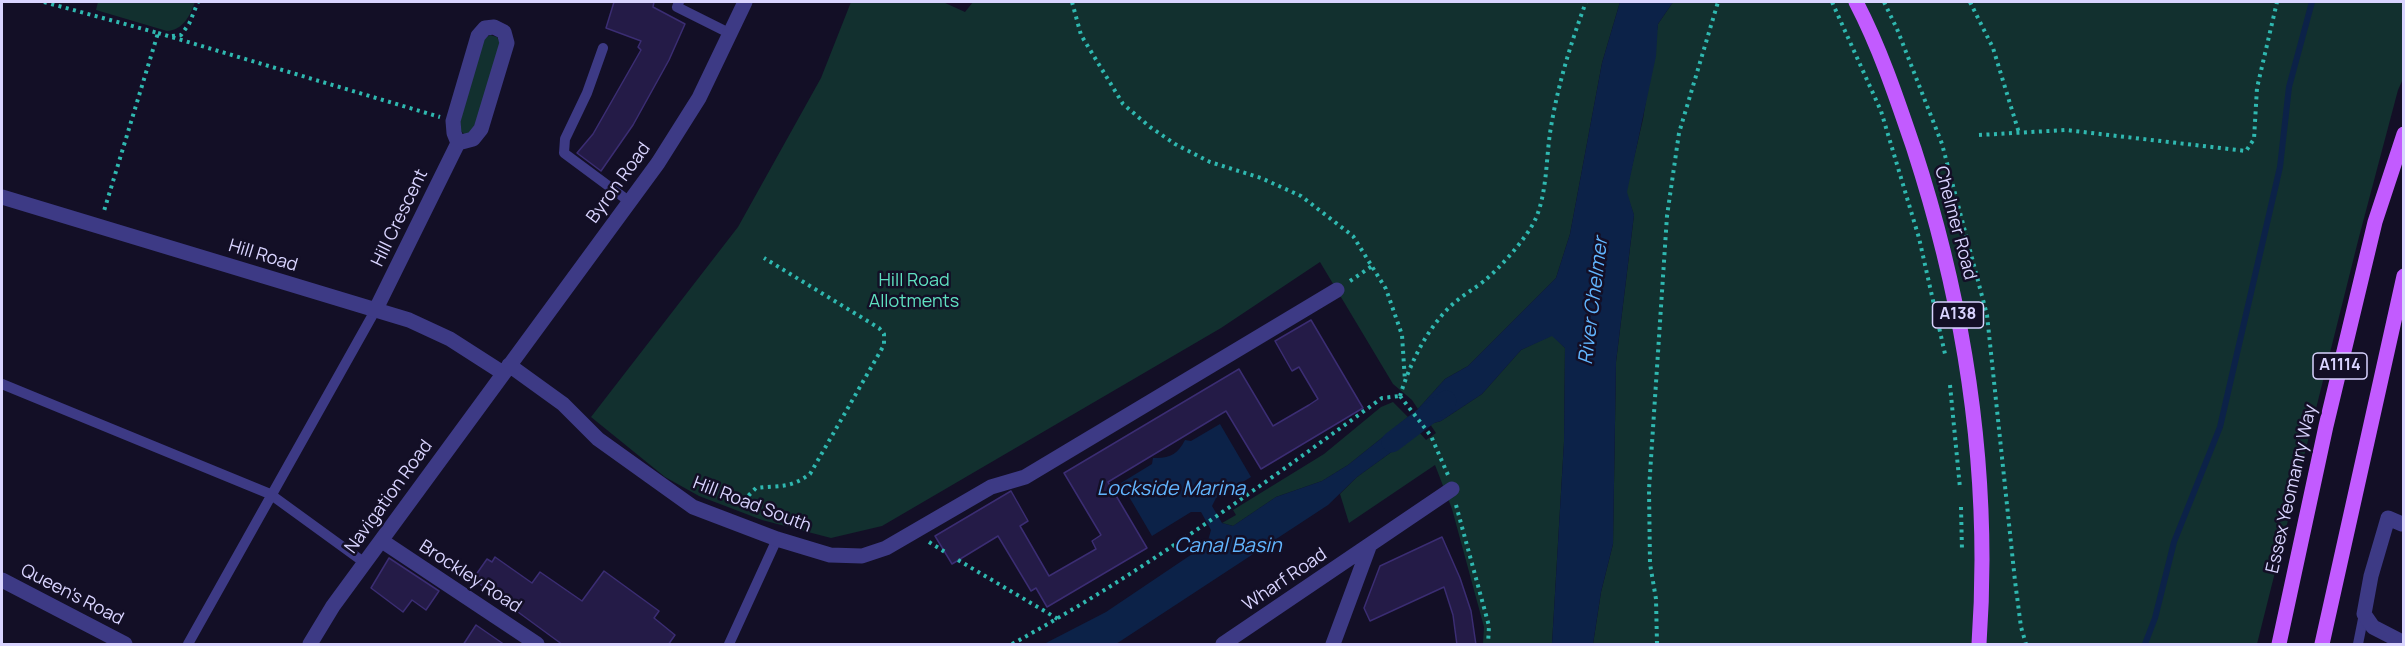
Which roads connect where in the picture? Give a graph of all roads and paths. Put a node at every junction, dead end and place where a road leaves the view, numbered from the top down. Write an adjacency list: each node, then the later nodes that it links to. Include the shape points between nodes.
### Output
1 (44, 2): 12 (path)
2 (198, 2): 14 (path, via 181,35)
3 (679, 2): 13 (lane, via 677,7)
4 (745, 2): 13 (street, Byron Road)
5 (1072, 2): 25 (path, via 1081,35 1123,104 1175,144 1210,162 1301,196 1353,236)
6 (1586, 2): 32 (path, via 1561,77 1544,189 1535,219 1486,280 1454,303 1429,332)
7 (1718, 2): 58 (path, via 1679,133 1667,216 1649,489)
8 (1832, 2): 29 (path, via 1881,111 1920,238)
9 (1856, 2): 59 (main road, Chelmer Road / A138, via 1899,103 1932,206 1954,293 1976,429 1981,497 1983,592)
10 (1971, 2): 17 (path, via 1993,48)
11 (2277, 2): 17 (path, via 2257,88 2254,139 2246,151 2066,130)
12 (158, 33): 14 (path); 23 (path)
13 (731, 34): 22 (street, Byron Road)
14 (168, 37): 16 (path)
15 (603, 48): 22 (lane, via 565,139 564,153)
16 (453, 121): 20 (street); 20 (street, via 478,36 485,28 495,27 504,32 507,42 481,129 473,139)
17 (2019, 133): 19 (path)
18 (2403, 134): 60 (main road, Essex Yeomanry Way / A1114, via 2375,222)
19 (1979, 135)
20 (458, 143): 28 (street, Hill Crescent)
21 (2, 197): 23 (street, Hill Road)
22 (630, 202): 30 (street, Byron Road)
23 (99, 226): 28 (street, Hill Road)
24 (764, 258): 37 (path, via 879,328 884,334 884,345 810,474 785,487 756,488 747,497)
25 (1372, 266): 27 (path); 32 (path, via 1386,289 1402,335)
26 (2403, 276): 61 (main road, A1114)
27 (1337, 290): 39 (street, Hill Road South, via 1025,477 991,487 886,548 862,556 830,555)
28 (376, 309): 30 (street, Hill Road, via 409,320); 36 (lane)
29 (1946, 358)
30 (506, 369): 37 (street, Hill Road South, via 563,404 598,439 671,493 693,507); 40 (street, Navigation Road)
31 (1949, 380): 42 (path, via 1961,497)
32 (1405, 381): 34 (path)
33 (2, 384): 36 (lane)
34 (1400, 396): 35 (path, via 1431,436); 47 (path, via 1382,398 1195,532)
35 (1452, 489): 41 (street, Wharf Road); 57 (path, via 1489,626)
36 (270, 494): 44 (lane); 51 (lane)
37 (737, 524): 39 (street, Hill Road South)
38 (2402, 524): 46 (street, via 2388,518)
39 (777, 539): 53 (lane)
40 (381, 541): 44 (street, Navigation Road); 48 (street, Brockley Road)
41 (1369, 547): 55 (street, Wharf Road); 56 (street)
42 (1962, 553)
43 (958, 560): 47 (path)
44 (365, 564): 52 (street, Navigation Road)
45 (2, 580): 50 (street, Queen's Road)
46 (2364, 614): 49 (street, via 2373,627); 62 (lane)
47 (1058, 620): 54 (path)
48 (530, 642)
49 (2403, 644)
50 (126, 645)
51 (188, 645)
52 (310, 645)
53 (729, 645)
54 (1012, 645)
55 (1223, 645)
56 (1333, 645)
57 (1488, 645)
58 (1657, 645)
59 (1979, 645)
60 (2279, 645)
61 (2322, 645)
62 (2358, 645)

